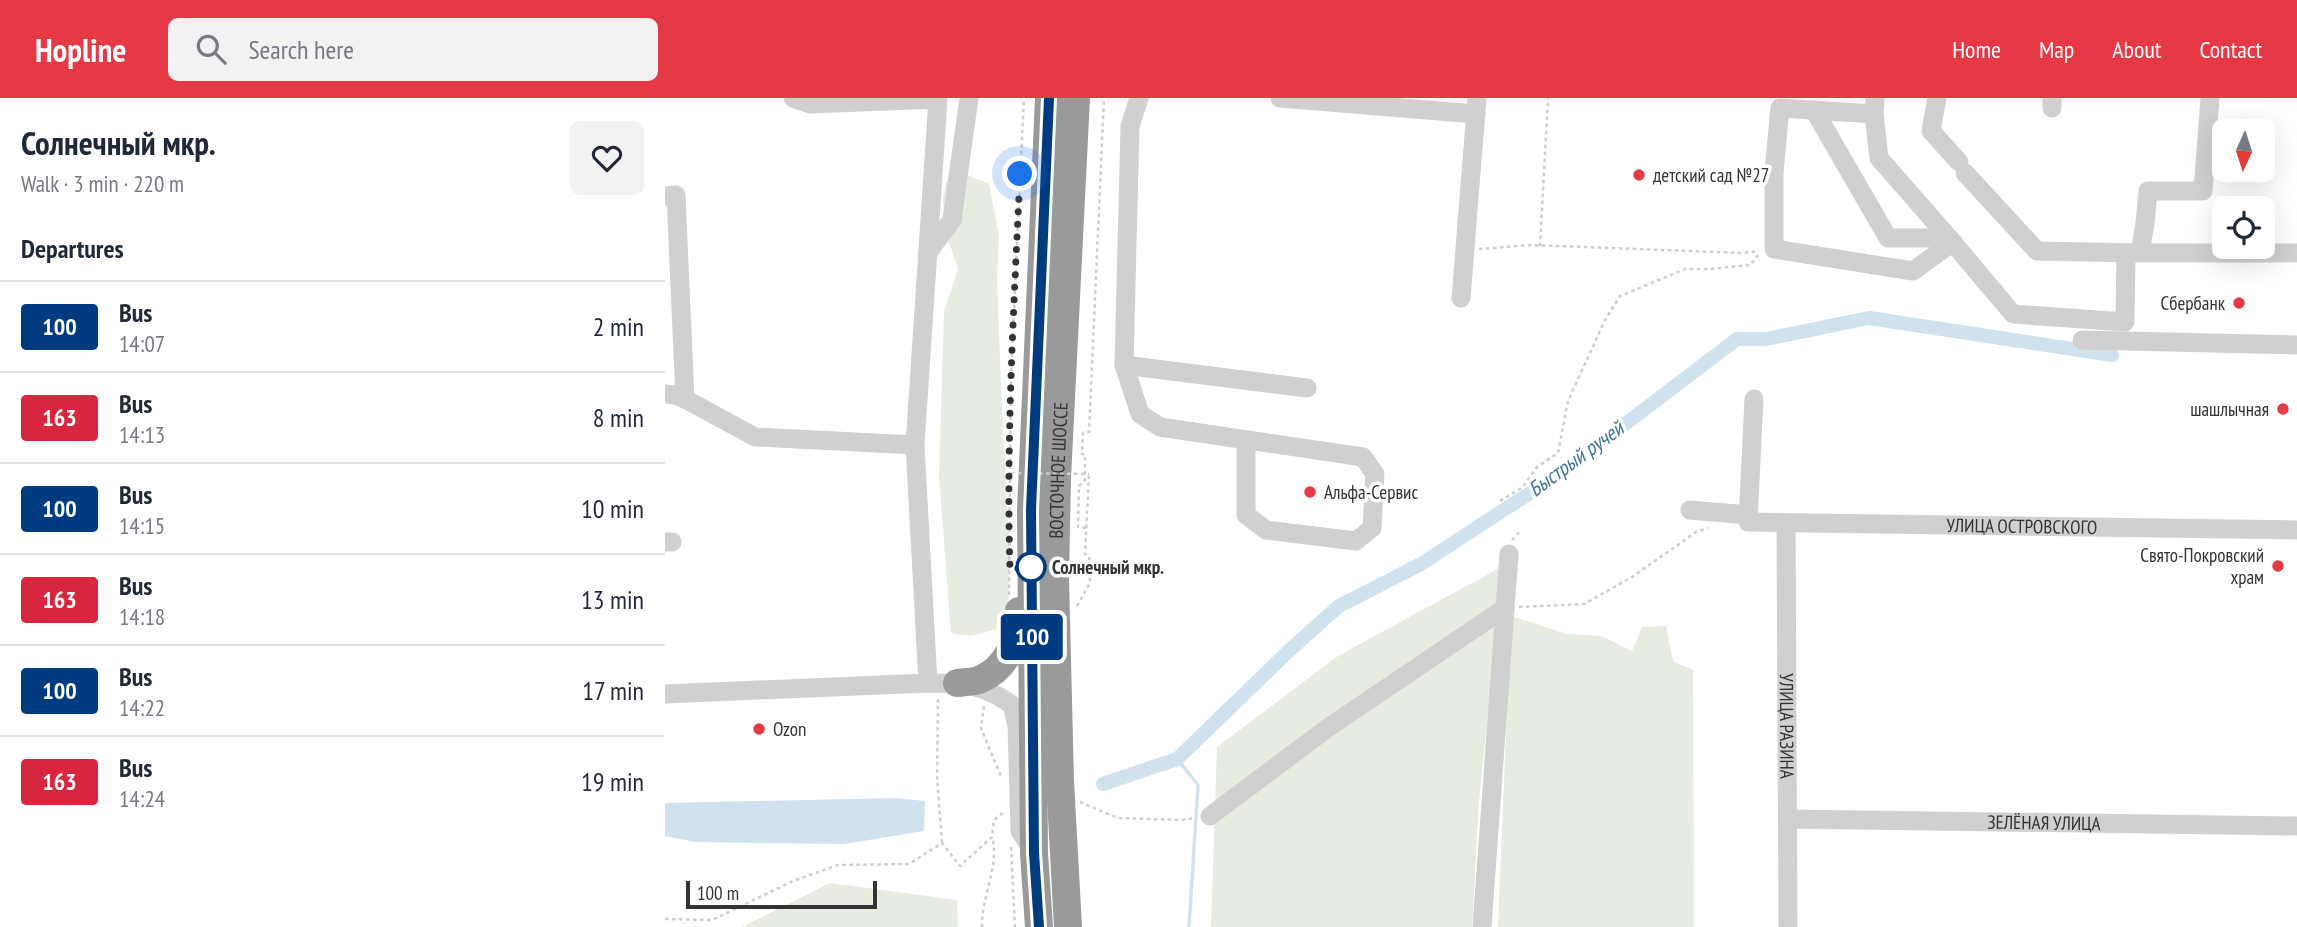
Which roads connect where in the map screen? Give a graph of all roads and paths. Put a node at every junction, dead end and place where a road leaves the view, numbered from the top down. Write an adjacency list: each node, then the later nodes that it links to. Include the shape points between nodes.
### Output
1 (969, 98): 20 (street, via 952,220)
2 (1024, 98): 43 (path, via 1012,352)
3 (1049, 98): 39 (highway, ВОСТОЧНОЕ ШОССЕ)
4 (1076, 98): 62 (highway, ВОСТОЧНОЕ ШОССЕ, via 1055,578)
5 (1104, 98): 38 (path, via 1089,432 1083,433 1085,480 1079,486 1078,527)
6 (1139, 98): 26 (street, via 1130,126)
7 (1280, 98): 13 (street)
8 (1548, 98): 18 (path)
9 (1937, 98): 21 (street, via 1931,131 2037,251)
10 (2210, 98): 21 (street, via 2203,191 2148,191 2145,223)
11 (938, 99): 12 (street); 20 (street)
12 (804, 100)
13 (1476, 106): 19 (street)
14 (1874, 106): 15 (street); 17 (street, via 1879,158)
15 (1814, 110): 17 (street, via 1888,238); 17 (street, via 1780,108 1774,249 1913,271)
16 (665, 196): 29 (street, via 676,195)
17 (1951, 240): 21 (street, via 2013,314 2125,322)
18 (1540, 246): 19 (path); 34 (path, via 1762,250 1750,265 1685,269 1620,296 1569,401 1558,453 1537,467 1523,487)
19 (1465, 249): 23 (street)
20 (928, 252): 32 (street)
21 (2133, 253): 22 (street)
22 (2297, 253)
23 (1461, 298)
24 (2082, 340): 25 (street)
25 (2297, 345)
26 (1124, 365): 27 (street); 31 (street, via 1140,414 1160,427)
27 (1307, 388)
28 (665, 394): 29 (street)
29 (685, 399): 32 (street, via 755,437)
30 (1754, 399): 36 (street)
31 (1246, 441): 31 (street, via 1246,515 1266,530 1356,541 1372,528 1375,474 1363,457)
32 (915, 445): 45 (street)
33 (1011, 473): 38 (path, bridge, via 1089,474)
34 (1500, 501)
35 (1690, 510): 36 (street, УЛИЦА ОСТРОВСКОГО)
36 (1742, 517): 37 (street, УЛИЦА ОСТРОВСКОГО); 44 (path, via 1696,532 1584,604)
37 (1786, 523): 40 (street, УЛИЦА ОСТРОВСКОГО); 52 (street, УЛИЦА РАЗИНА)
38 (1086, 528): 41 (path)
39 (1031, 529): 45 (highway, via 1023,550 1019,623 1007,658 978,680); 57 (highway, ВОСТОЧНОЕ ШОССЕ)
40 (2297, 530)
41 (1085, 554)
42 (1509, 554): 44 (street)
43 (1009, 606)
44 (1506, 608): 51 (street, via 1329,727); 63 (street)
45 (942, 683): 46 (street); 56 (path, via 937,709 937,777); 57 (street, via 980,686 1012,705)
46 (665, 694)
47 (990, 706): 48 (path, via 984,702 981,728)
48 (1003, 781)
49 (1080, 802): 53 (path, via 1118,818)
50 (1009, 808): 55 (path, via 994,820)
51 (1210, 816)
52 (1788, 819): 54 (street, ЗЕЛЁНАЯ УЛИЦА); 64 (street, УЛИЦА РАЗИНА)
53 (1181, 820)
54 (2297, 826)
55 (992, 837): 56 (path, via 960,866); 59 (path, via 996,850)
56 (942, 843): 58 (path, via 909,864 838,865 712,920)
57 (1023, 848): 60 (path); 61 (highway, ВОСТОЧНОЕ ШОССЕ)
58 (665, 919)
59 (982, 927)
60 (1015, 927)
61 (1039, 927)
62 (1068, 927)
63 (1482, 927)
64 (1788, 927)

